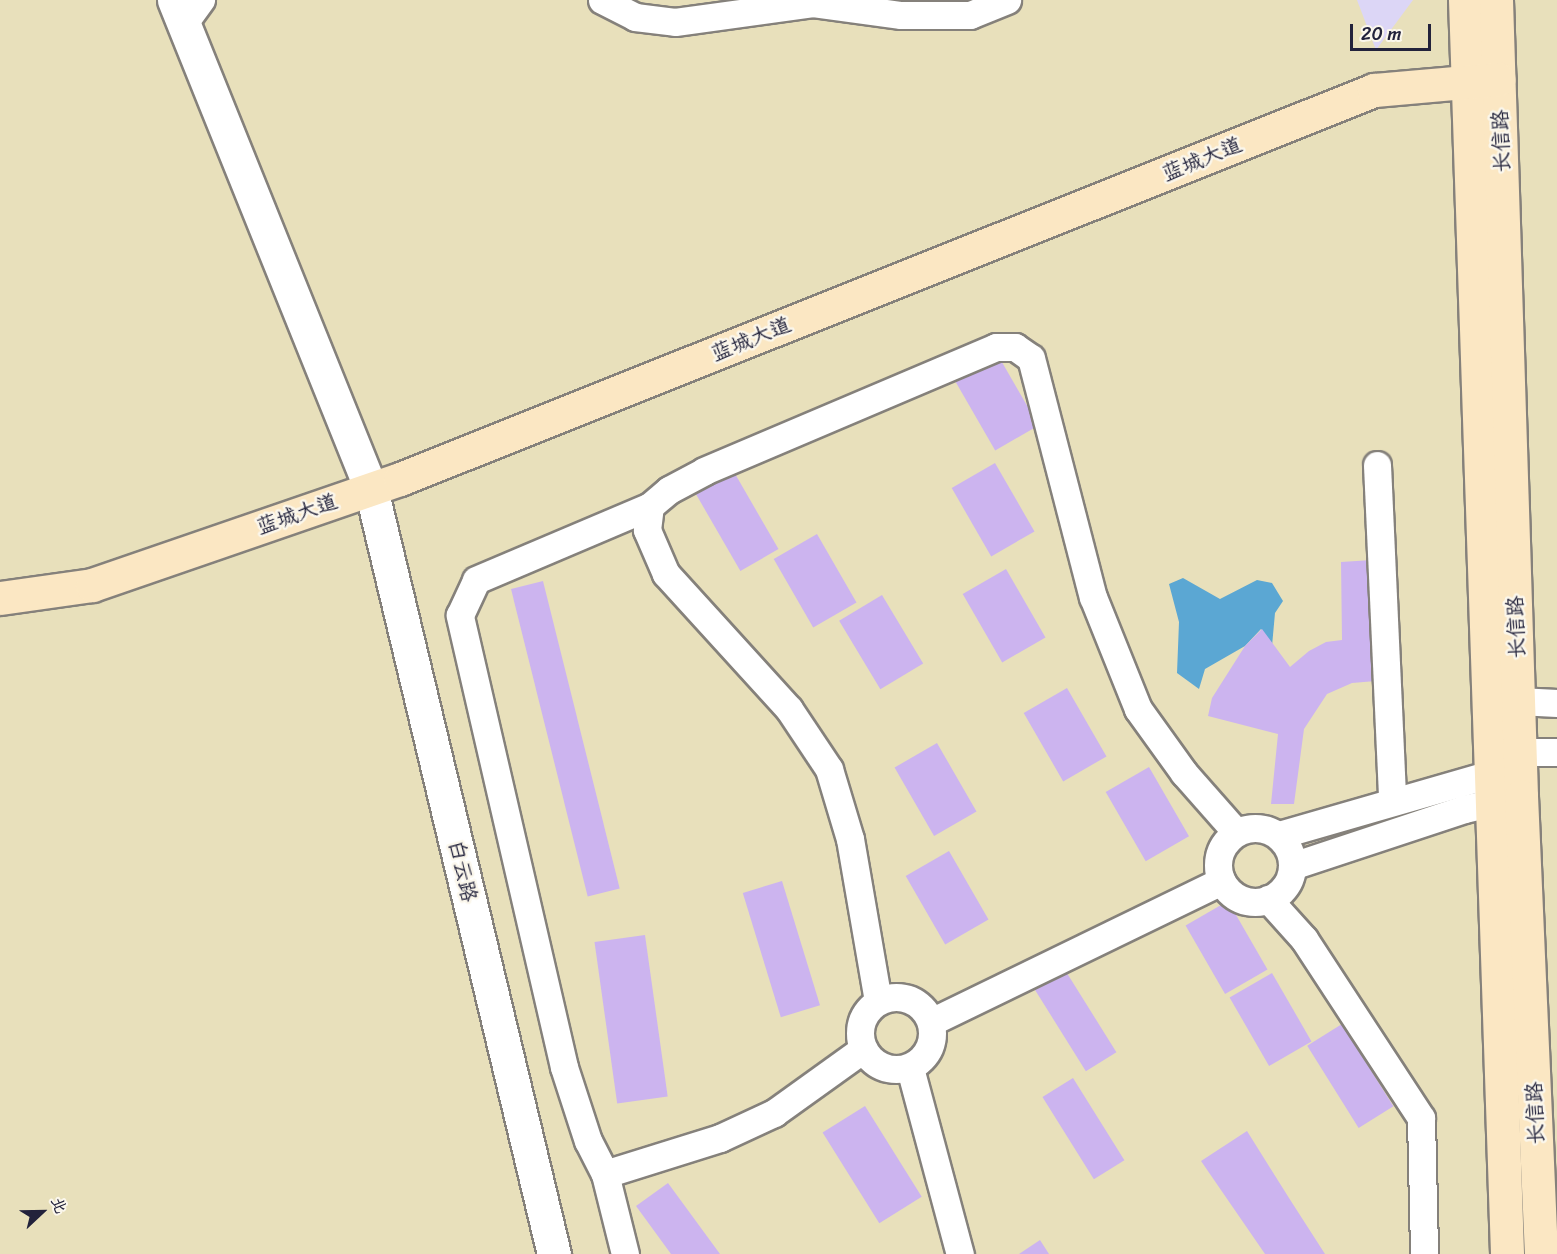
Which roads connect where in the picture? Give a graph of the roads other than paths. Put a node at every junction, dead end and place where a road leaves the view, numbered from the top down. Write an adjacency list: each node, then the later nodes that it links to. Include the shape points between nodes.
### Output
1 (602, 0): 2 (street, via 635,16 675,22 813,3 901,15 960,16)
2 (1007, 0)
3 (1466, 0): 6 (main road, 长信路)
4 (1496, 0): 6 (main road, 长信路)
5 (186, 8): 8 (street, 白云路)
6 (1484, 81): 8 (main road, 蓝城大道, via 1374,90); 11 (main road, 长信路); 14 (main road, 长信路)
7 (1377, 465): 15 (street)
8 (371, 489): 10 (main road, 蓝城大道, via 93,585); 26 (street, 白云路)
9 (650, 506): 16 (street, via 669,490 704,471 996,347 1015,347 1031,358 1041,384 1093,597 1138,709 1184,773); 21 (street, via 647,530 666,574 789,709 830,769 850,839); 25 (street, via 476,580 460,615 564,1068 588,1141)
10 (0, 598)
11 (1518, 701): 12 (street); 14 (main road, 长信路)
12 (1557, 703)
13 (1557, 752): 14 (street)
14 (1509, 778): 15 (street); 18 (street); 30 (main road, 长信路); 31 (main road, 长信路)
15 (1392, 801): 17 (street)
16 (1236, 832): 17 (street, via 1258,827); 19 (street, via 1221,848)
17 (1279, 836): 18 (street)
18 (1293, 866): 20 (street, via 1286,886)
19 (1222, 881): 20 (street, via 1237,897 1258,902); 22 (street)
20 (1268, 899): 29 (street, via 1304,939 1422,1118)
21 (878, 1001): 22 (street, via 911,999 925,1009); 23 (street, via 862,1019)
22 (930, 1022): 24 (street, via 930,1048)
23 (863, 1050): 24 (street, via 882,1068); 25 (street, via 774,1113 720,1138)
24 (910, 1068): 28 (street)
25 (605, 1174): 27 (street)
26 (554, 1254)
27 (625, 1254)
28 (960, 1254)
29 (1425, 1254)
30 (1507, 1254)
31 (1541, 1254)

